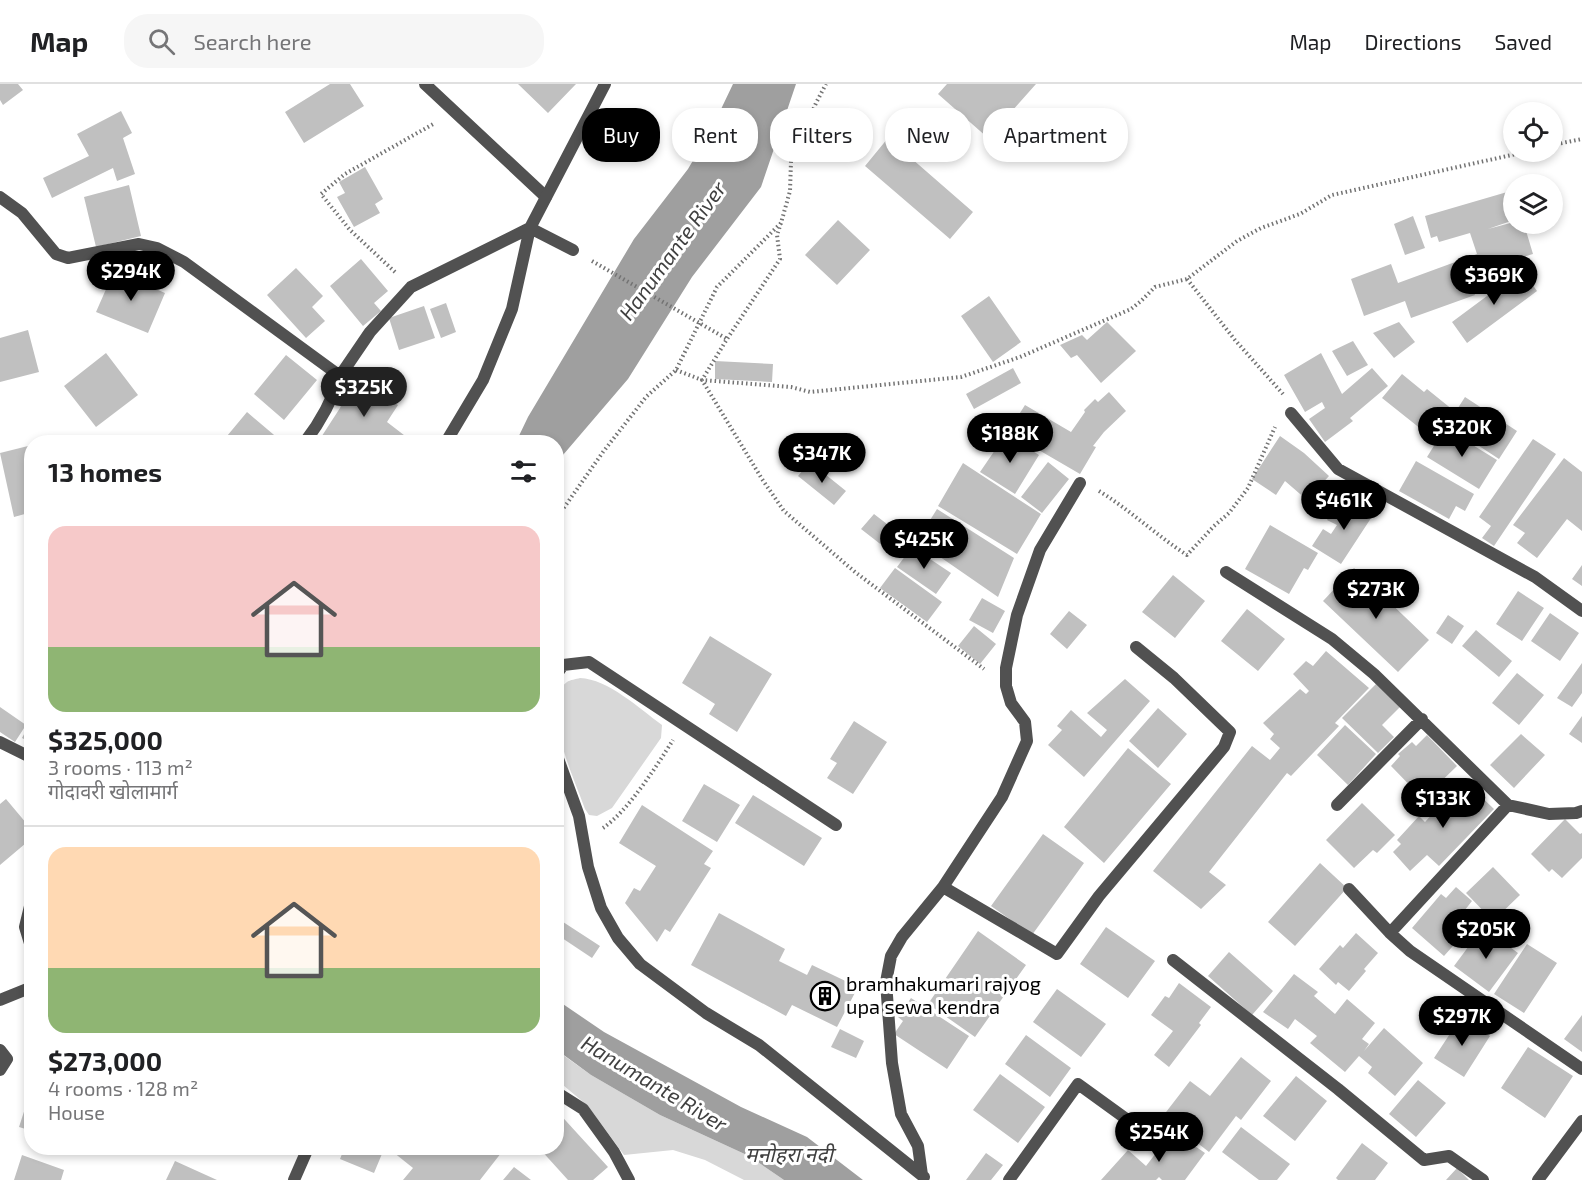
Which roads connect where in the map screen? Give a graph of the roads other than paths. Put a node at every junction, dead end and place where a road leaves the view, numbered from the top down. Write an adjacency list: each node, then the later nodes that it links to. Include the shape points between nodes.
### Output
1 (425, 84): 4 (street)
2 (605, 84): 4 (street)
3 (0, 197): 7 (street, via 22,213 56,254 68,258 139,244 184,262)
4 (546, 197): 5 (street)
5 (530, 228): 6 (street); 7 (street, via 411,287 370,332); 10 (street, via 512,309 483,381)
6 (573, 250)
7 (340, 376): 9 (street, via 322,420)
8 (1290, 410): 13 (street, via 1338,469 1515,565)
9 (310, 435)
10 (450, 435)
11 (1080, 483): 24 (street, via 1040,550 1017,615 1006,668 1006,686 1011,703 1025,722 1027,741 1002,797)
12 (1226, 572): 16 (street, via 1332,639)
13 (1582, 611)
14 (1136, 646): 24 (street, via 1230,732 1224,747 1099,896 1057,954)
15 (564, 665): 23 (street, via 589,662)
16 (1422, 719): 20 (street); 21 (street)
17 (0, 742): 18 (street)
18 (24, 754)
19 (564, 775): 37 (street, via 579,816 588,867 601,908 618,938 640,964 706,1013 759,1045)
20 (1337, 805)
21 (1508, 805): 22 (street, via 1549,814); 26 (street)
22 (1582, 811)
23 (836, 825)
24 (943, 887): 37 (street, via 902,937 891,956 885,982 901,1114 918,1146)
25 (1349, 889): 26 (street)
26 (1390, 933): 31 (street, via 1410,951)
27 (1173, 960): 41 (street, via 1424,1160 1449,1156)
28 (24, 990): 29 (street)
29 (0, 1000)
30 (0, 1050): 32 (street, via 7,1059)
31 (1582, 1069)
32 (0, 1070)
33 (564, 1097): 39 (street, via 583,1109)
34 (1582, 1121): 42 (street)
35 (1154, 1139): 40 (street, via 1078,1084)
36 (305, 1155): 38 (street)
37 (925, 1178)
38 (294, 1180)
39 (629, 1180)
40 (1009, 1180)
41 (1483, 1180)
42 (1538, 1180)

